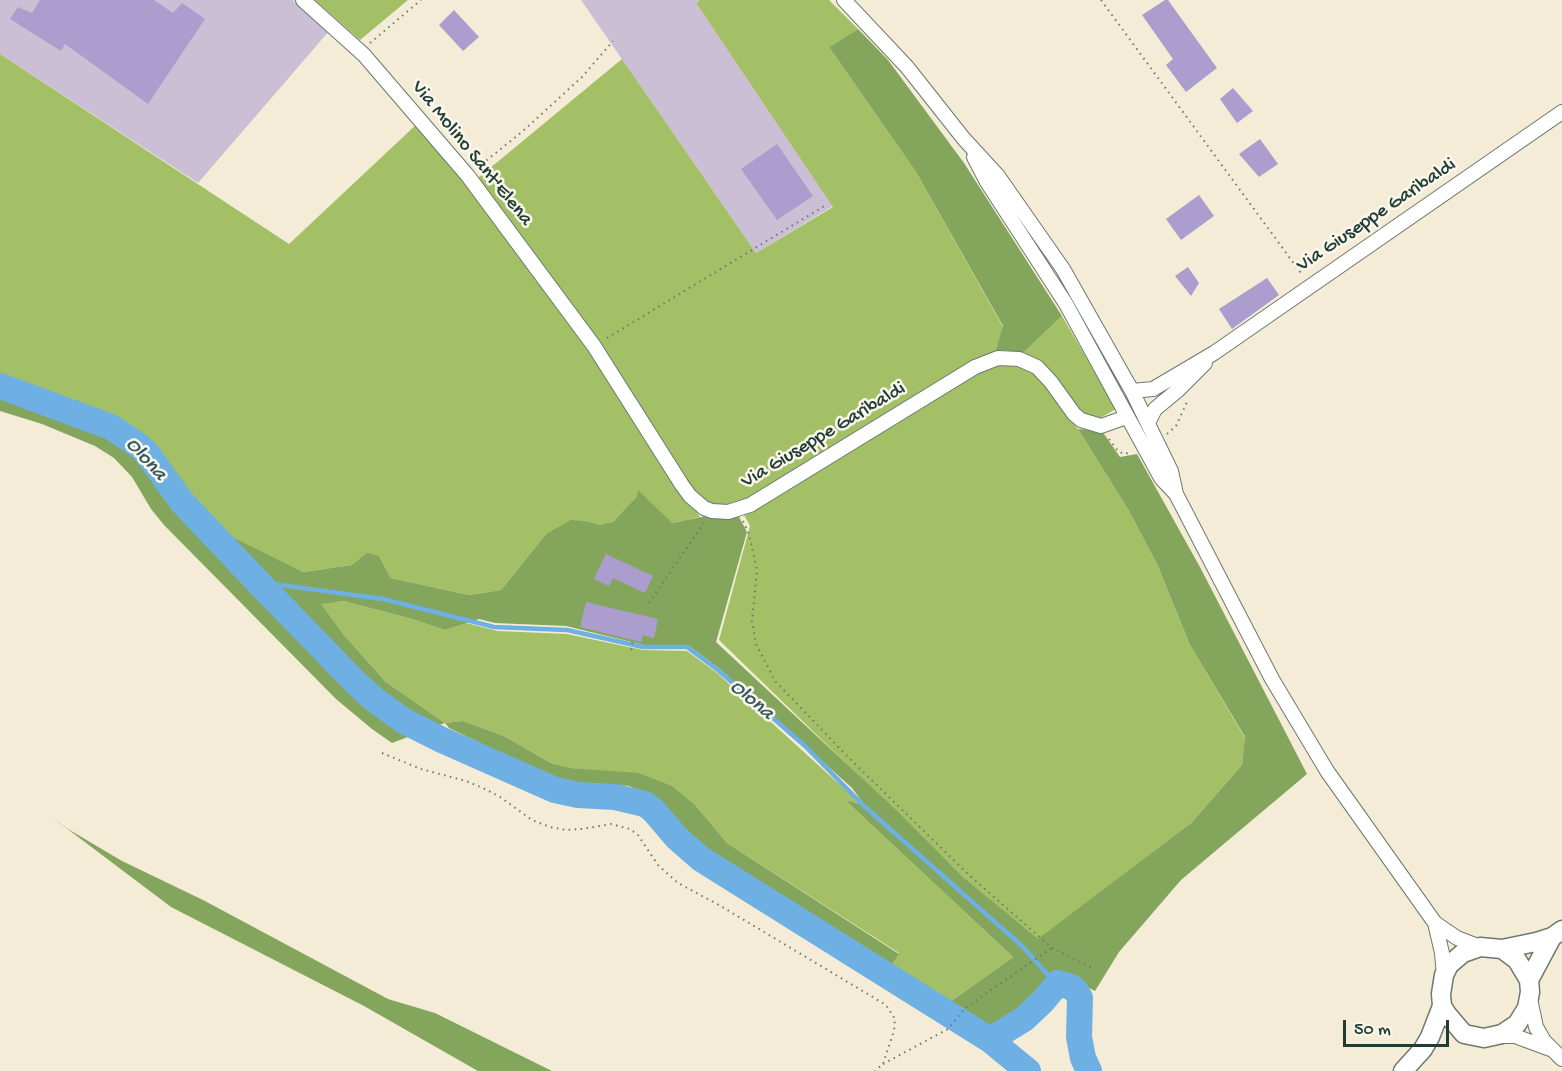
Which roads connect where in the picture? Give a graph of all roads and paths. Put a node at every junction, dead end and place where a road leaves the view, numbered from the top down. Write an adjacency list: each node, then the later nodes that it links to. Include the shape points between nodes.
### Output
1 (303, 0): 6 (street, Via Molino Sant'Elena)
2 (421, 0): 6 (path)
3 (844, 0): 8 (street, via 907,67)
4 (1101, 0): 12 (path)
5 (613, 41): 9 (path, via 582,77)
6 (360, 51): 9 (street, Via Molino Sant'Elena)
7 (1562, 112): 12 (street, Via Giuseppe Garibaldi)
8 (964, 139): 11 (street); 15 (street, via 1031,221)
9 (468, 176): 13 (street, Via Molino Sant'Elena)
10 (826, 205): 13 (path)
11 (1025, 240): 17 (street, via 1069,293 1134,411); 20 (street, via 1066,304 1161,478)
12 (1310, 286): 14 (street, Via Giuseppe Garibaldi)
13 (594, 346): 22 (street, via 686,490 695,502)
14 (1214, 353): 15 (street, Via Giuseppe Garibaldi, via 1153,389); 17 (street, Via Giuseppe Garibaldi)
15 (1132, 391): 17 (street)
16 (1192, 393): 19 (path, via 1176,426)
17 (1149, 415): 19 (street)
18 (1121, 419): 21 (street, Via Giuseppe Garibaldi, via 1101,426 1087,423 1074,414 1044,373 1028,361 1012,357 990,359)
19 (1156, 440): 20 (street, via 1171,471)
20 (1176, 494): 27 (street, via 1292,714 1327,771)
21 (738, 510): 22 (street, Via Giuseppe Garibaldi); 30 (path, via 749,534 757,571 752,621 756,644 775,681 969,875)
22 (712, 511): 23 (path)
23 (649, 603)
24 (633, 640): 25 (path)
25 (631, 650)
26 (382, 753): 40 (path, via 483,788 532,820 550,827 574,830 611,824 630,829 678,883 886,1005 895,1019)
27 (1435, 924): 29 (street); 33 (street)
28 (1557, 934): 31 (main road); 34 (main road)
29 (1480, 947): 31 (main road); 33 (main road, via 1455,959)
30 (1052, 948): 32 (path); 40 (path, via 965,1008 948,1029)
31 (1502, 950): 34 (main road, via 1517,960)
32 (1094, 969)
33 (1444, 975): 35 (main road)
34 (1529, 988): 37 (main road, via 1527,1008 1517,1024); 39 (street, via 1536,1027)
35 (1442, 1006): 36 (main road); 38 (main road)
36 (1464, 1034): 37 (main road); 38 (main road)
37 (1494, 1037): 39 (street, via 1515,1036)
38 (1423, 1049): 42 (main road)
39 (1557, 1054)
40 (883, 1064): 41 (path)
41 (875, 1071)
42 (1403, 1071)

